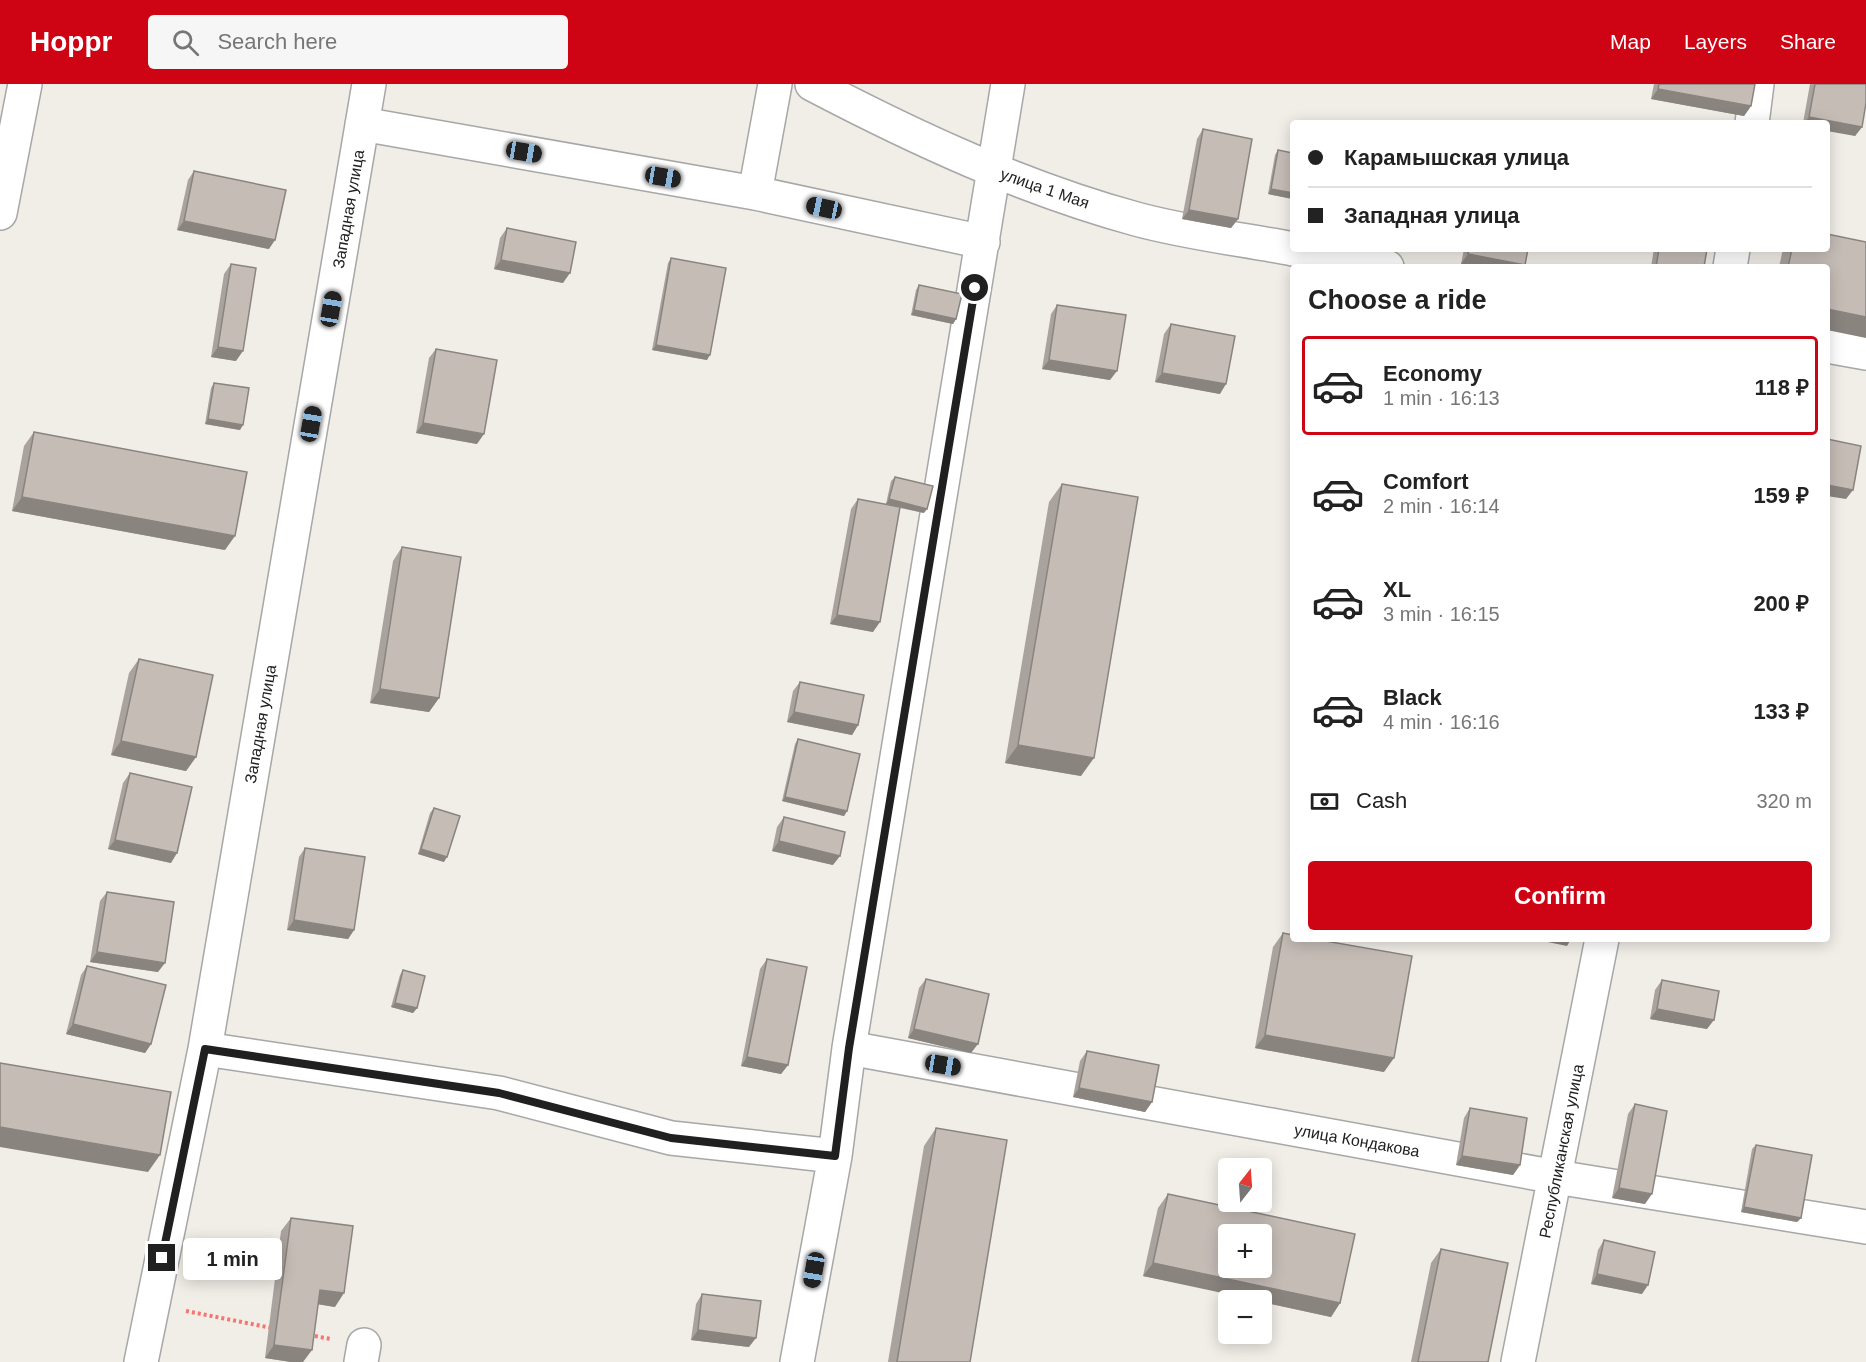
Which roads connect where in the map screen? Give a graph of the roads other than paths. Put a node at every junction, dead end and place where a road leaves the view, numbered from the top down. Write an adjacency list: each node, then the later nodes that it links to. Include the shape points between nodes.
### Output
1 (25, 84): 11 (street)
2 (369, 84): 8 (street, Западная улица)
3 (775, 84): 10 (street)
4 (812, 84): 9 (street, улица 1 Мая)
5 (1008, 84): 9 (street)
6 (1757, 84): 7 (street)
7 (1752, 120)
8 (362, 124): 10 (street); 20 (street, Западная улица)
9 (995, 171): 12 (street); 13 (street, улица 1 Мая, via 1137,219)
10 (755, 193): 12 (street)
11 (0, 213)
12 (983, 242): 19 (street)
13 (1290, 248)
14 (1309, 252): 15 (street, улица 1 Мая)
15 (1372, 264)
16 (1830, 347): 17 (street)
17 (1866, 353)
18 (1601, 942): 22 (street, Республиканская улица)
19 (849, 1048): 21 (street); 22 (street, улица Кондакова)
20 (205, 1049): 21 (street, via 499,1093 671,1138); 24 (street, Западная улица)
21 (835, 1156): 25 (street)
22 (1556, 1177): 23 (street, улица Кондакова); 26 (street, Республиканская улица)
23 (1866, 1227)
24 (141, 1362)
25 (797, 1362)
26 (1518, 1362)

